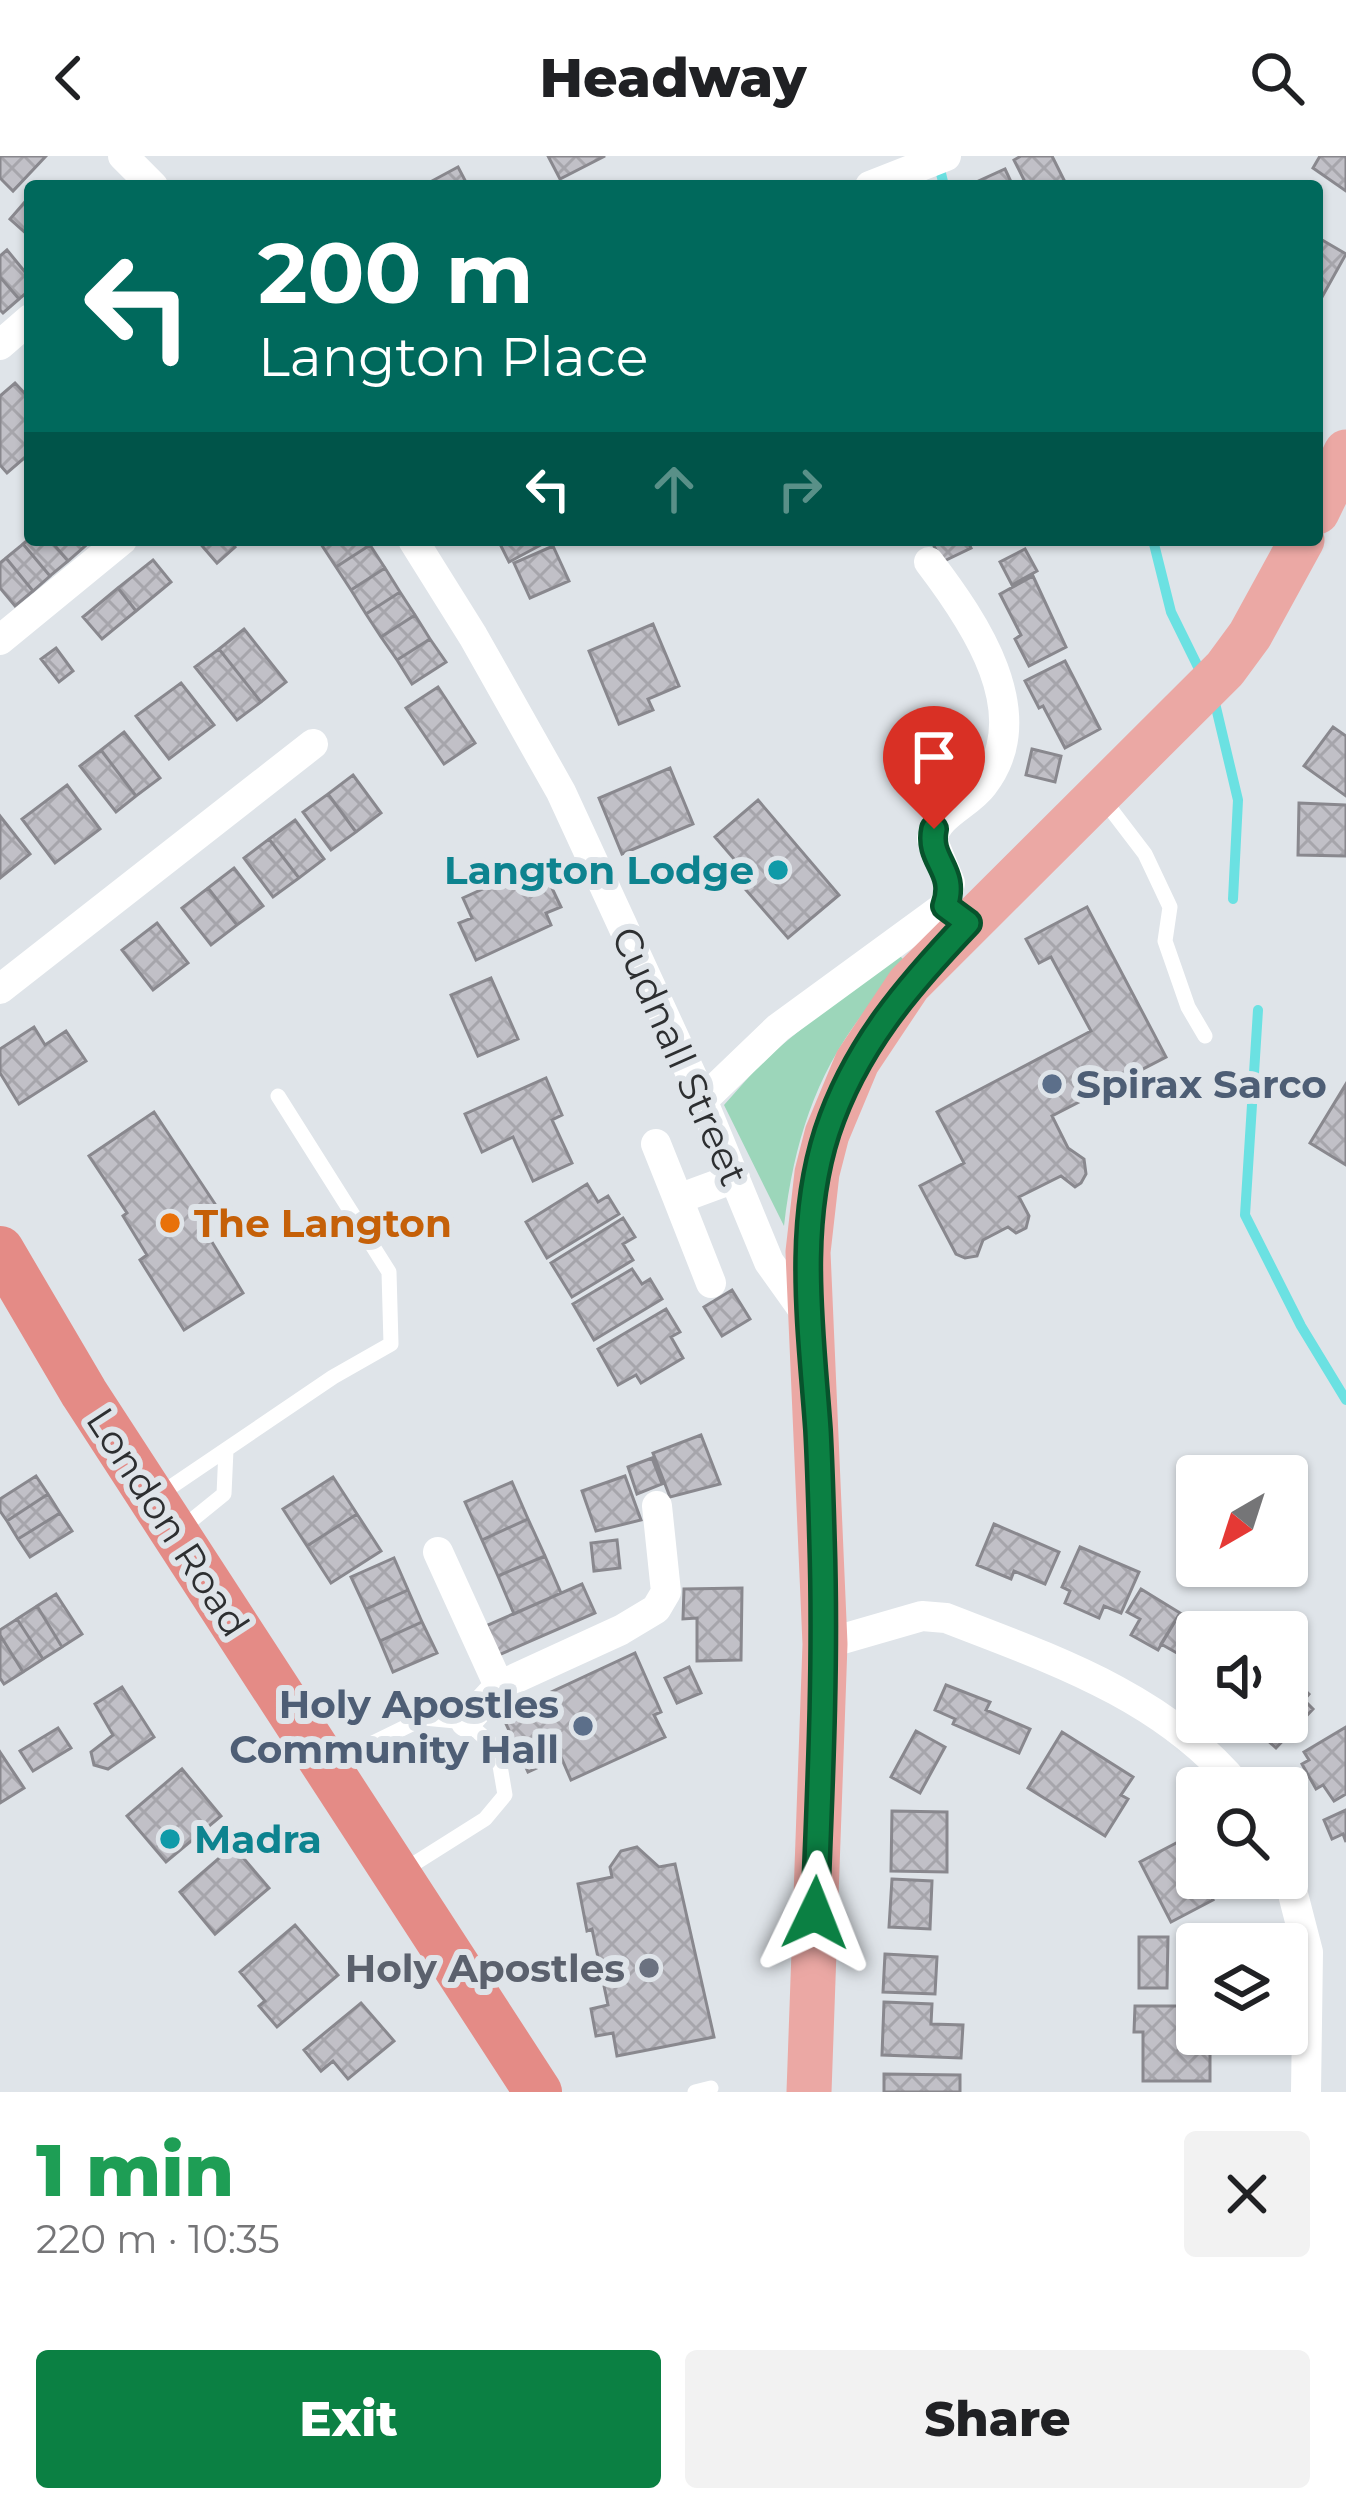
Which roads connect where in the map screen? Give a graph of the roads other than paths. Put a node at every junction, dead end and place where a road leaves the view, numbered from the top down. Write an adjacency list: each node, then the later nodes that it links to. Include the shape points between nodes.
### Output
1 (123, 156): 3 (street)
2 (933, 161): 4 (street)
3 (147, 180)
4 (885, 180)
5 (24, 324): 6 (street)
6 (0, 345)
7 (115, 546): 11 (street)
8 (416, 546): 18 (street, Cudnall Street, via 550,771)
9 (1299, 546): 13 (main road, via 1225,669)
10 (929, 562): 14 (street, via 973,628 1005,712 995,767 934,829 933,849)
11 (0, 640)
12 (313, 744): 15 (street)
13 (1097, 792): 14 (main road); 16 (lane, via 1144,854 1170,907 1166,941)
14 (957, 914): 18 (street, via 778,1028); 24 (main road, via 881,1022 826,1134 811,1212)
15 (0, 989)
16 (1205, 1036)
17 (278, 1096): 25 (lane, via 389,1272 391,1344)
18 (702, 1100): 20 (street, Cudnall Street)
19 (656, 1144): 21 (street)
20 (735, 1178): 21 (street); 24 (street, Cudnall Street, via 769,1262)
21 (678, 1199): 23 (street)
22 (6, 1277): 27 (highway, London Road)
23 (711, 1283)
24 (809, 1318): 29 (main road)
25 (226, 1450): 27 (lane); 27 (lane, via 224,1494)
26 (658, 1506): 30 (street, via 666,1592 656,1610)
27 (166, 1515): 32 (highway, London Road)
28 (439, 1552): 30 (street)
29 (825, 1644): 33 (street, via 907,1619 946,1618 1158,1713); 37 (main road)
30 (500, 1686): 31 (street)
31 (466, 1722): 32 (lane, via 424,1718); 34 (lane, via 497,1748 505,1795 485,1819)
32 (326, 1766): 34 (highway, London Road)
33 (1221, 1767)
34 (398, 1874): 36 (highway, London Road)
35 (1294, 1899): 38 (street, via 1308,1952)
36 (538, 2092)
37 (809, 2092)
38 (1306, 2092)

